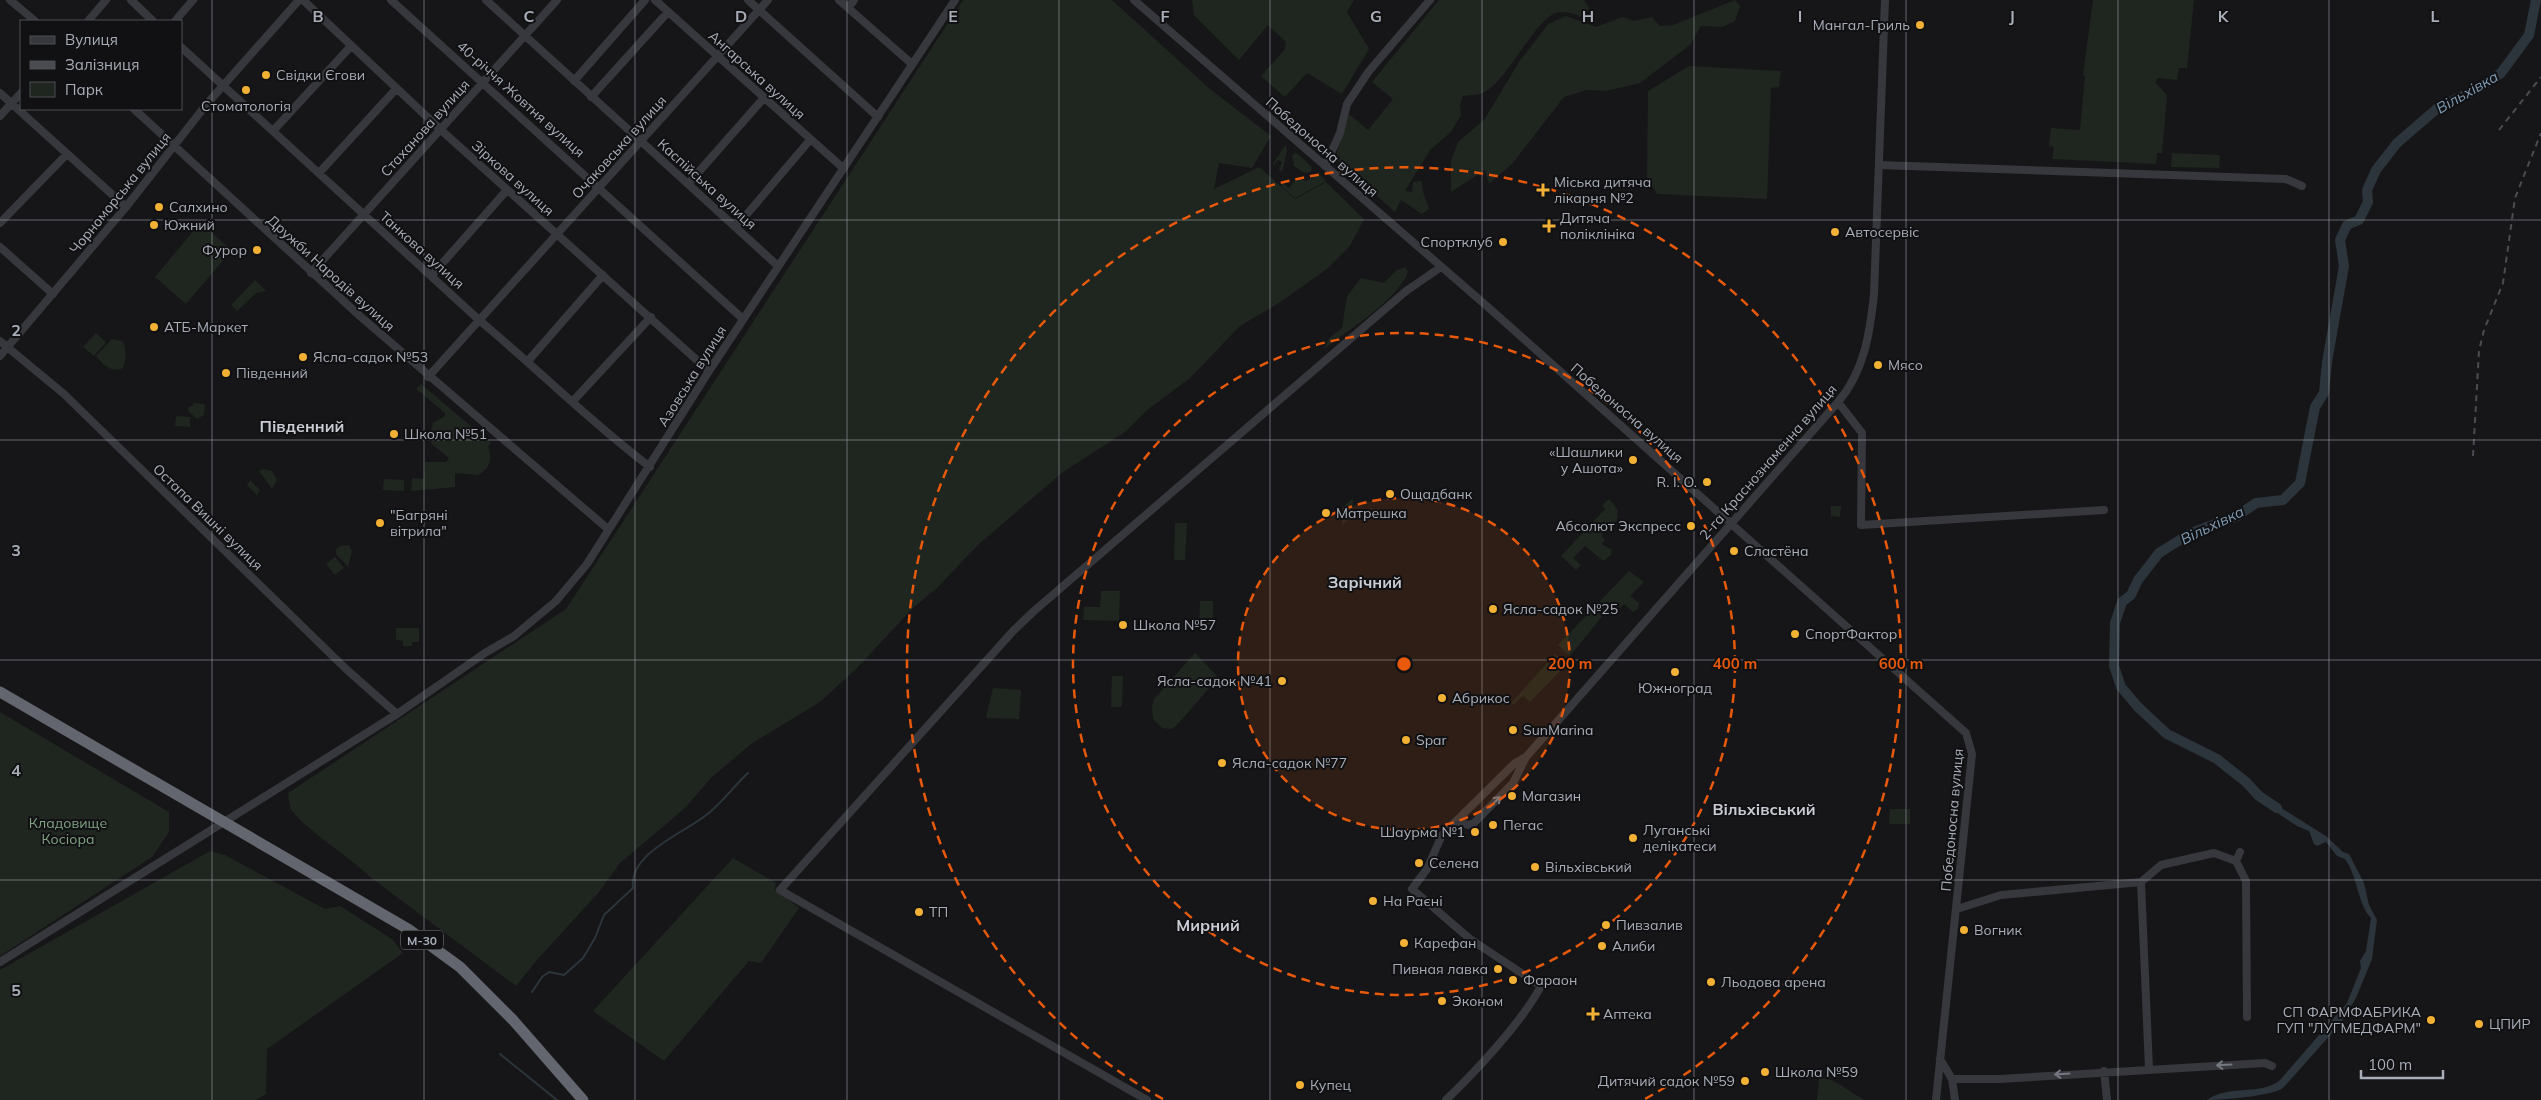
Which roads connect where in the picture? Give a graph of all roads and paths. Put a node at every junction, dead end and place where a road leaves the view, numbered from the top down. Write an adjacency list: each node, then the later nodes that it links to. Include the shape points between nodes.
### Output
1 (10, 0): 22 (street)
2 (106, 0): 23 (street)
3 (131, 0): 24 (street)
4 (193, 0): 25 (street)
5 (301, 0): 27 (street, Зіркова вулиця); 33 (street, Чорноморська вулиця)
6 (391, 0): 32 (street, 40-річчя Жовтня вулиця)
7 (486, 0): 26 (street, Каспійська вулиця)
8 (557, 0): 26 (street, Стаханова вулиця)
9 (645, 0): 31 (street)
10 (655, 0): 21 (street, Ангарська вулиця)
11 (748, 0): 20 (street)
12 (768, 0): 20 (street, Очаковська вулиця)
13 (840, 0): 19 (street)
14 (854, 0): 19 (street)
15 (955, 0): 30 (street, Азовська вулиця)
16 (1134, 0): 50 (street, Победоносна вулиця)
17 (1430, 0): 50 (street, via 1346,104 1340,133)
18 (1886, 0): 49 (street, 2-га Краснознаменна вулиця)
19 (848, 8): 30 (street)
20 (760, 10): 29 (street, Очаковська вулиця); 42 (street)
21 (668, 12): 29 (street, Ангарська вулиця); 37 (street)
22 (35, 20)
23 (89, 20)
24 (152, 20)
25 (176, 20)
26 (525, 37): 31 (street, Каспійська вулиця); 32 (street, Стаханова вулиця)
27 (351, 46): 34 (street, Зіркова вулиця); 44 (street)
28 (182, 48): 33 (street, Танкова вулиця)
29 (718, 57): 38 (street, Ангарська вулиця); 46 (street, Очаковська вулиця)
30 (912, 64): 42 (street, Азовська вулиця)
31 (574, 81): 37 (street, Каспійська вулиця)
32 (483, 82): 43 (street, Стаханова вулиця); 55 (street, 40-річчя Жовтня вулиця)
33 (223, 85): 44 (street, Танкова вулиця); 47 (street, Чорноморська вулиця)
34 (396, 89): 43 (street, Зіркова вулиця); 52 (street)
35 (0, 93): 39 (street)
36 (20, 94): 39 (street)
37 (591, 97): 46 (street, Каспійська вулиця)
38 (763, 99): 45 (street, Ангарська вулиця); 53 (street)
39 (12, 103): 41 (street); 48 (street)
40 (135, 110): 47 (street, Дружби Народів вулиця)
41 (0, 116)
42 (878, 117): 51 (street, Азовська вулиця)
43 (441, 130): 56 (street, Зіркова вулиця); 58 (street, Стаханова вулиця)
44 (273, 131): 52 (street, Танкова вулиця)
45 (810, 140): 51 (street, Ангарська вулиця); 60 (street)
46 (641, 141): 53 (street, Каспійська вулиця); 55 (street, Очаковська вулиця)
47 (174, 146): 57 (street, Чорноморська вулиця); 65 (street, Дружби Народів вулиця)
48 (68, 154): 57 (street); 59 (street)
49 (1879, 165): 54 (street, via 2286,179); 79 (street, 2-га Краснознаменна вулиця, via 1871,319 1861,364)
50 (1325, 166): 64 (street, Победоносна вулиця)
51 (843, 168): 63 (street, Азовська вулиця)
52 (319, 173): 58 (street, Танкова вулиця)
53 (688, 184): 60 (street, Каспійська вулиця)
54 (2302, 186)
55 (599, 188): 61 (street, Очаковська вулиця); 70 (street, 40-річчя Жовтня вулиця)
56 (507, 190): 61 (street, Зіркова вулиця); 66 (street)
57 (126, 206): 68 (street, Чорноморська вулиця)
58 (363, 214): 65 (street, Стаханова вулиця); 66 (street, Танкова вулиця)
59 (0, 223)
60 (736, 228): 63 (street, Каспійська вулиця)
61 (558, 235): 67 (street, Зіркова вулиця); 71 (street, Очаковська вулиця)
62 (0, 247): 68 (street)
63 (778, 266): 70 (street, Азовська вулиця)
64 (1441, 267): 82 (street, Победоносна вулиця); 101 (street, via 1406,292 1034,611 780,890)
65 (311, 272): 77 (street, Дружби Народів вулиця)
66 (432, 275): 71 (street, Танкова вулиця)
67 (603, 275): 69 (street, Зіркова вулиця); 75 (street)
68 (53, 294): 73 (street, Чорноморська вулиця)
69 (651, 317): 76 (street, Зіркова вулиця); 78 (street)
70 (743, 319): 76 (street, Азовська вулиця)
71 (479, 320): 75 (street, Танкова вулиця); 77 (street, Очаковська вулиця)
72 (0, 342): 73 (street, Остапа Вишні вулиця)
73 (7, 348): 74 (street, Чорноморська вулиця); 85 (street, Остапа Вишні вулиця, via 64,394 346,669)
74 (0, 356)
75 (528, 361): 78 (street, Танкова вулиця)
76 (709, 371): 80 (street, Азовська вулиця)
77 (428, 377): 83 (street, Дружби Народів вулиця)
78 (573, 401): 80 (street, Танкова вулиця, via 619,444)
79 (1838, 402): 81 (street, via 1862,434 1861,526); 82 (street, 2-га Краснознаменна вулиця)
80 (650, 467): 83 (street, Азовська вулиця)
81 (2104, 510)
82 (1733, 523): 86 (street, 2-га Краснознаменна вулиця); 92 (street, Победоносна вулиця, via 1966,733 1972,754)
83 (608, 529): 85 (street, Азовська вулиця, via 587,564 556,601 514,636)
84 (0, 692): 88 (highway, М-30)
85 (397, 714): 88 (street, Азовська вулиця)
86 (1526, 757): 87 (street, 2-га Краснознаменна вулиця, via 1515,763); 87 (street, 2-га Краснознаменна вулиця, one-way to 86, via 1468,826 1474,823 1513,783)
87 (1457, 821): 102 (street, via 1442,835 1427,869 1412,890 1470,939 1541,986 1534,1000)
88 (225, 823): 93 (street, Азовська вулиця); 100 (highway, М-30, via 408,930 460,967 513,1020)
89 (2240, 852): 90 (street)
90 (2236, 861): 91 (street, via 2214,853 2161,865); 94 (street, via 2246,881)
91 (2141, 882): 92 (street, via 2001,894); 97 (street)
92 (1957, 909): 95 (street, Победоносна вулиця)
93 (0, 962)
94 (2247, 1017)
95 (1940, 1059): 99 (street); 103 (street, Победоносна вулиця)
96 (2272, 1066): 97 (street, one-way to 97, via 2265,1063)
97 (2149, 1069): 98 (street)
98 (2104, 1071): 99 (street, one-way to 99, via 2000,1079); 105 (street)
99 (1952, 1079): 104 (street)
100 (583, 1100)
101 (1147, 1100)
102 (1446, 1100)
103 (1936, 1100)
104 (1955, 1100)
105 (2107, 1100)

